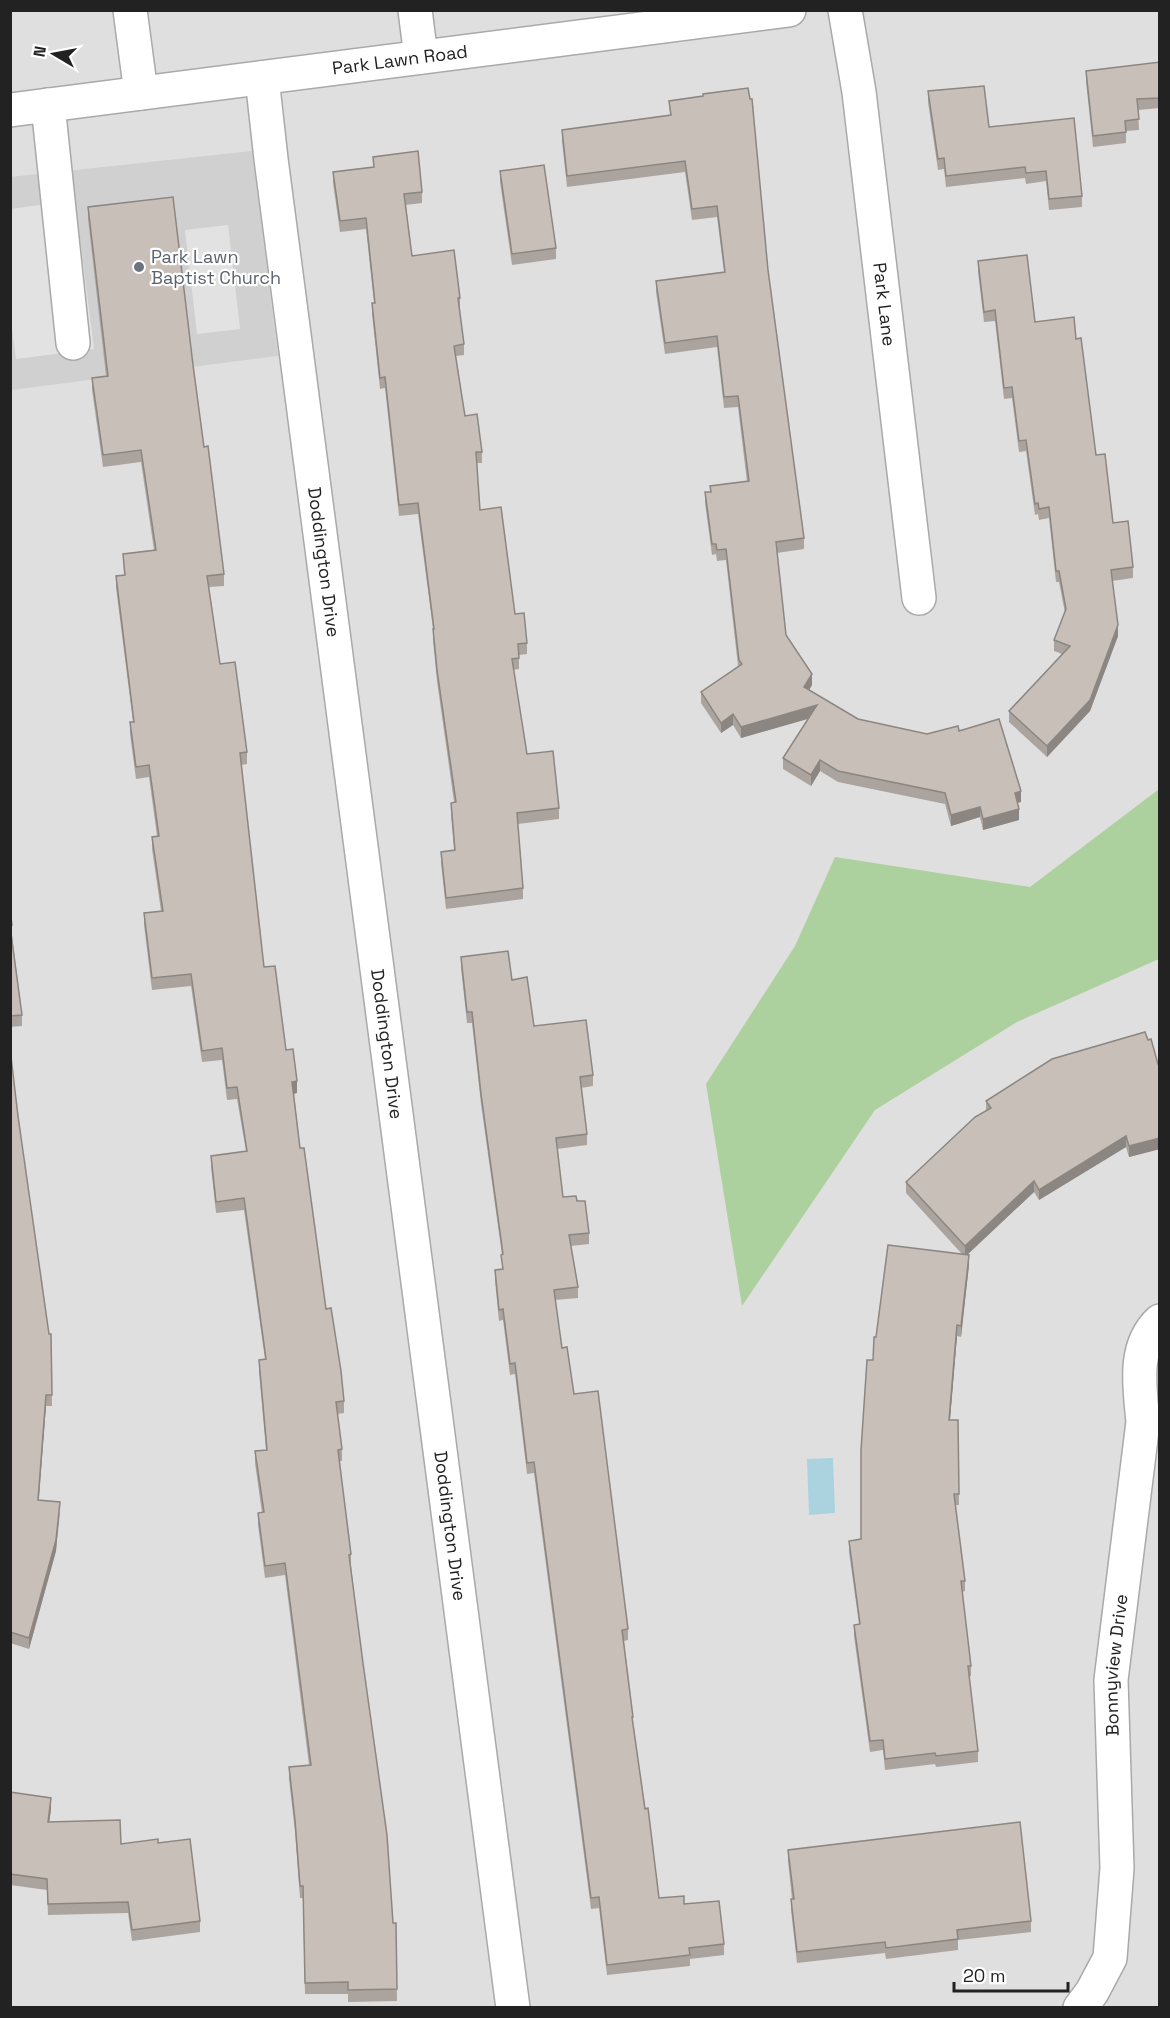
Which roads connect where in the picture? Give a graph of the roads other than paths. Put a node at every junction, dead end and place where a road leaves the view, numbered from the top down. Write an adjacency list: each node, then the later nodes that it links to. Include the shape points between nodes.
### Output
1 (130, 10): 7 (street)
2 (415, 10): 5 (street)
3 (789, 10): 5 (street, Park Lawn Road)
4 (845, 10): 11 (street, Park Lane, via 859,92)
5 (421, 57): 6 (street, Park Lawn Road)
6 (262, 78): 7 (street, Park Lawn Road); 13 (street, Doddington Drive)
7 (141, 93): 8 (street, Park Lawn Road)
8 (48, 105): 9 (street, Park Lawn Road); 10 (street)
9 (10, 110)
10 (74, 343)
11 (919, 598)
12 (1160, 1321): 14 (street, Bonnyview Drive, via 1146,1341 1140,1360 1143,1422 1111,1680 1117,1868 1110,1958)
13 (513, 2007)
14 (1080, 2007)

